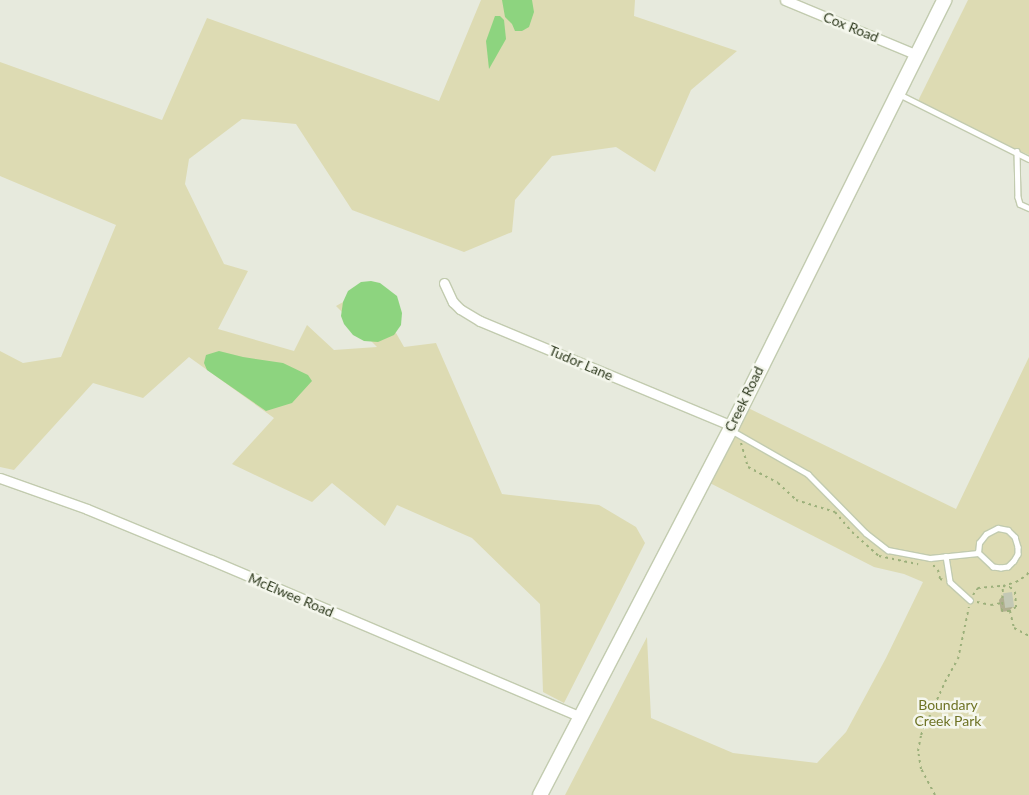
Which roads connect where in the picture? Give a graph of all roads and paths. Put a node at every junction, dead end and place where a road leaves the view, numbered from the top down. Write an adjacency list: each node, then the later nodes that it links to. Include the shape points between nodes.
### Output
1 (785, 0): 3 (street, Cox Road)
2 (944, 0): 3 (main road, Creek Road)
3 (917, 54): 4 (main road, Creek Road)
4 (898, 93): 5 (lane); 9 (main road, Creek Road)
5 (1017, 151): 6 (lane); 7 (lane, via 1018,198 1020,204)
6 (1029, 159)
7 (1029, 208)
8 (444, 283): 9 (street, Tudor Lane, via 460,310 480,321)
9 (731, 428): 13 (lane, via 808,474 866,533 888,550 930,558); 23 (main road, Creek Road)
10 (741, 443): 14 (path, via 748,466 778,483 796,500 835,512 879,556)
11 (0, 478): 23 (street, McElwee Road, via 87,509 211,560)
12 (978, 553): 12 (lane, via 993,567 1008,567 1018,554 1018,546 1008,530 998,528 986,534 979,543); 13 (lane)
13 (946, 556): 17 (lane)
14 (925, 564)
15 (931, 564): 17 (path, via 938,570 940,579)
16 (1029, 570): 18 (path, via 1016,582)
17 (950, 582): 19 (lane)
18 (1003, 586): 19 (path, via 978,588); 20 (path); 21 (path, via 1015,592 1016,607)
19 (970, 600): 20 (path, via 991,605); 25 (path, via 958,659 921,735 918,751 921,769)
20 (1002, 603): 21 (path, via 1002,611)
21 (1010, 611): 22 (path, via 1014,628)
22 (1029, 636)
23 (580, 717): 24 (main road, Creek Road)
24 (540, 795)
25 (935, 795)

